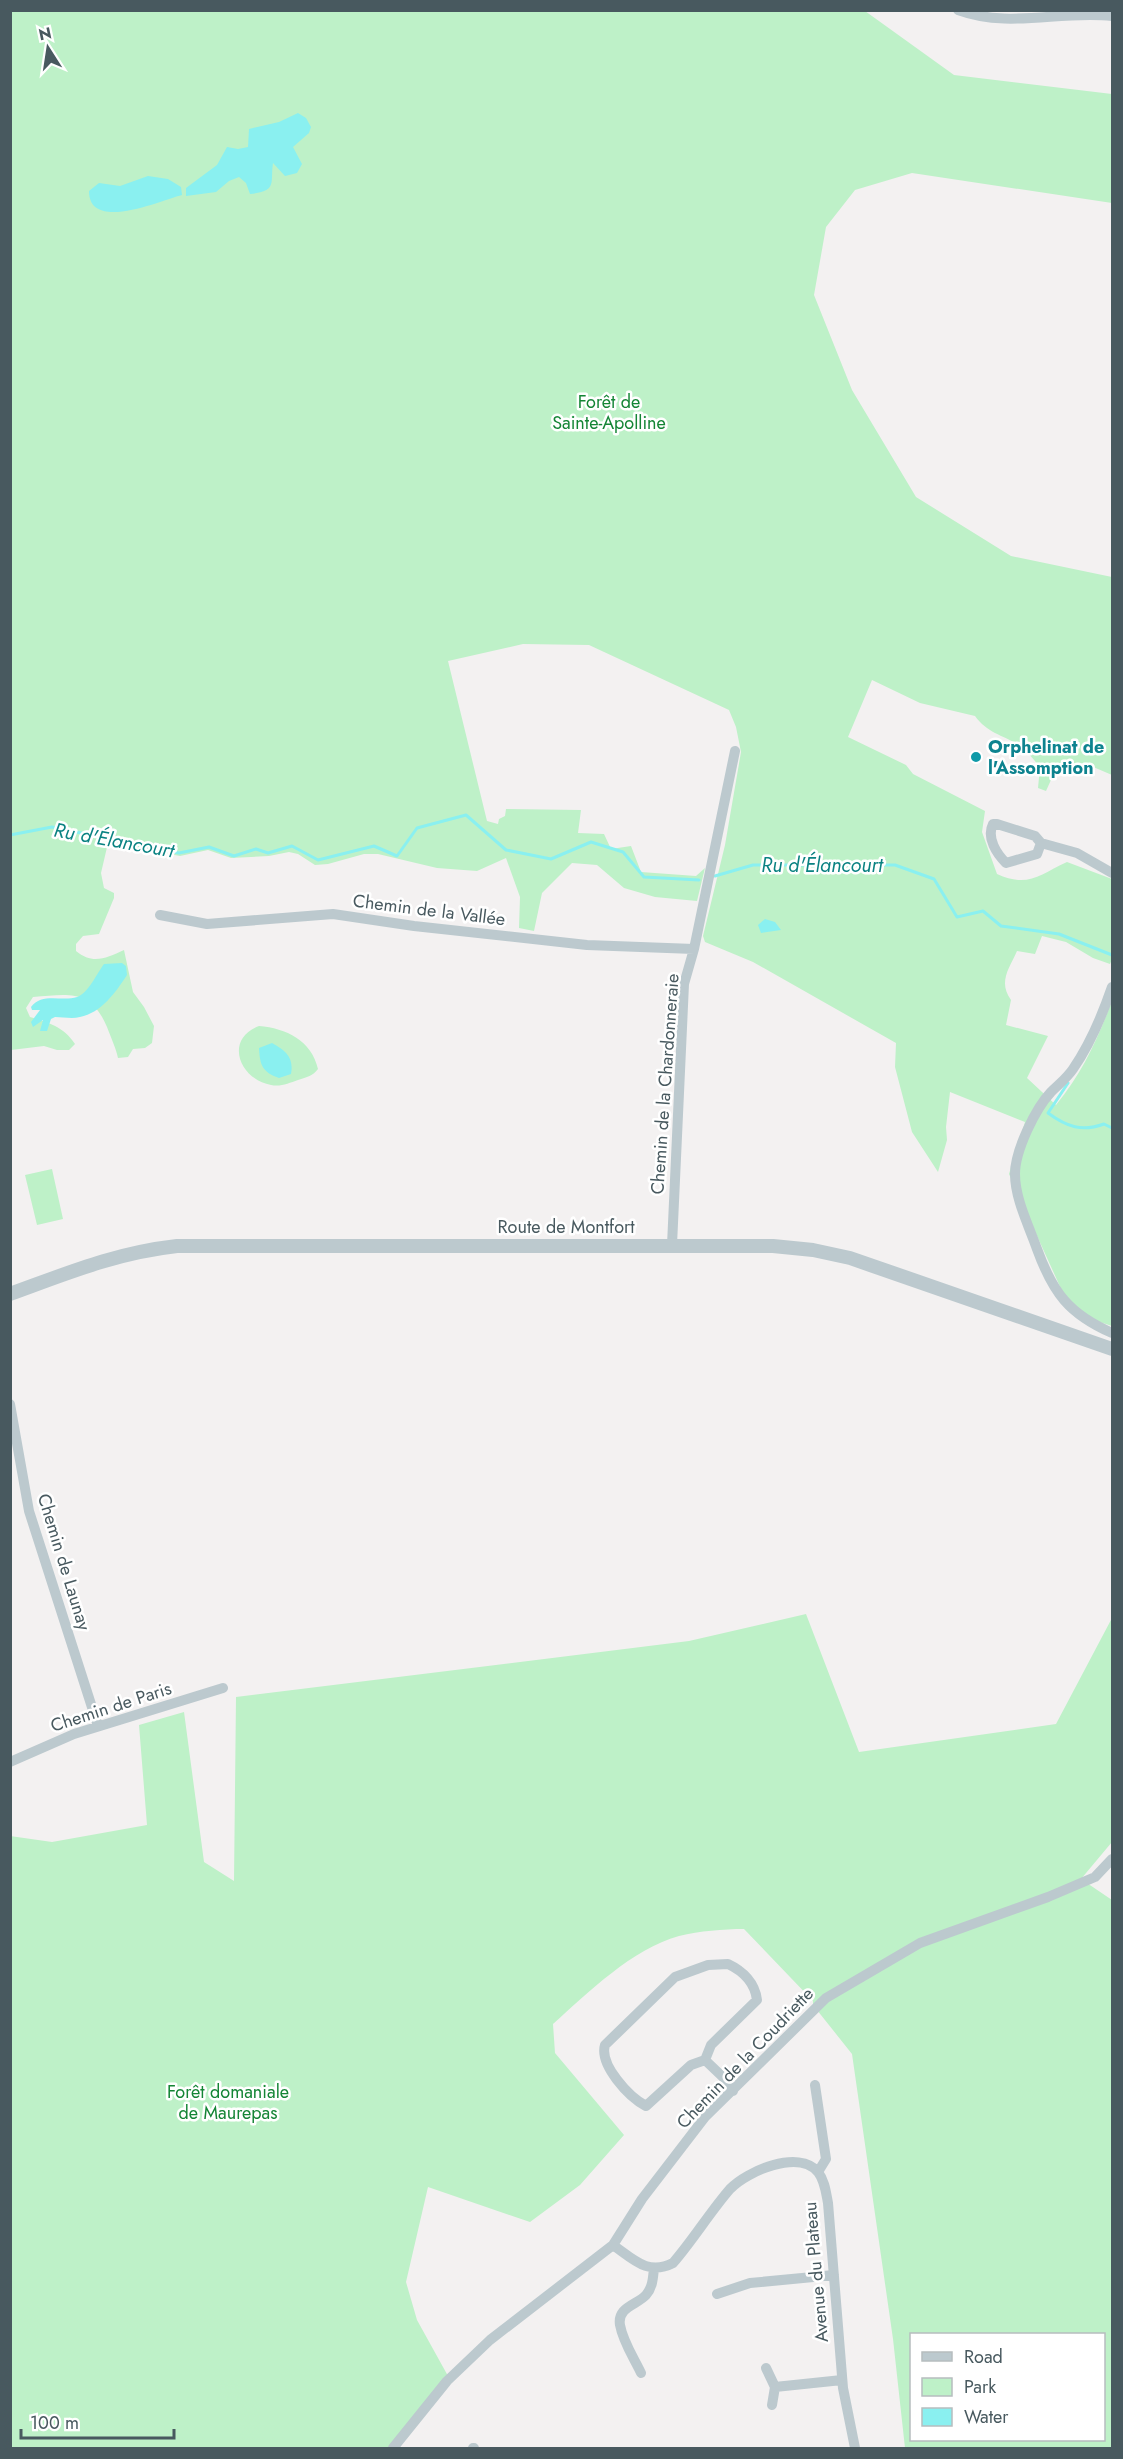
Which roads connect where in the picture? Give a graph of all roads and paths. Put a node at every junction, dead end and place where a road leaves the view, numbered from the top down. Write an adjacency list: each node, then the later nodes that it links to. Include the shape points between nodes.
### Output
1 (958, 10): 3 (street, via 998,20)
2 (1092, 13): 3 (street); 4 (street)
3 (1036, 14)
4 (1113, 16)
5 (735, 751): 9 (street, Chemin de la Chardonneraie)
6 (1041, 843): 6 (street, via 1035,836 1002,825 993,824 991,829 998,855 1006,862 1037,854); 7 (street, via 1077,853)
7 (1113, 873)
8 (160, 915): 9 (street, Chemin de la Vallée, via 207,924 333,914 587,945)
9 (694, 949): 11 (street, Chemin de la Chardonneraie, via 684,984)
10 (1113, 987): 13 (street, via 1097,1029 1074,1068 1050,1093 1030,1124 1015,1175 1042,1264 1063,1302 1091,1323)
11 (672, 1245): 12 (street, Route de Montfort, via 177,1246 139,1250 96,1262); 14 (street, Route de Montfort, via 773,1246 850,1258)
12 (10, 1294)
13 (1113, 1333)
14 (1113, 1349)
15 (10, 1404): 17 (street, Chemin de Launay, via 29,1511)
16 (223, 1688): 17 (street, Chemin de Paris)
17 (98, 1726): 18 (street, Chemin de Paris)
18 (10, 1762)
19 (1113, 1859): 22 (street, Chemin de la Coudriette, via 1095,1877 920,1943 826,1998)
20 (705, 2060): 20 (street, via 711,2045 757,2000 756,1990 741,1970 728,1964 708,1965 675,1977 605,2045 603,2053 626,2090 645,2106 691,2065); 22 (street)
21 (815, 2085): 23 (street, via 826,2159)
22 (733, 2091): 24 (street, Chemin de la Coudriette, via 705,2117 642,2199)
23 (818, 2172): 25 (street, via 806,2163 787,2162 751,2173 731,2188 673,2263); 26 (street, Avenue du Plateau, via 828,2203)
24 (613, 2245): 25 (street, via 646,2267); 33 (street, Chemin de la Coudriette, via 447,2380)
25 (654, 2268): 29 (street, via 653,2283 646,2295 624,2310 620,2322)
26 (834, 2275): 27 (street, via 750,2283); 30 (street, Avenue du Plateau)
27 (717, 2294)
28 (766, 2368): 31 (street)
29 (641, 2373)
30 (842, 2380): 31 (street); 34 (street, Avenue du Plateau)
31 (775, 2387): 32 (street)
32 (772, 2405)
33 (393, 2448)
34 (855, 2448)

